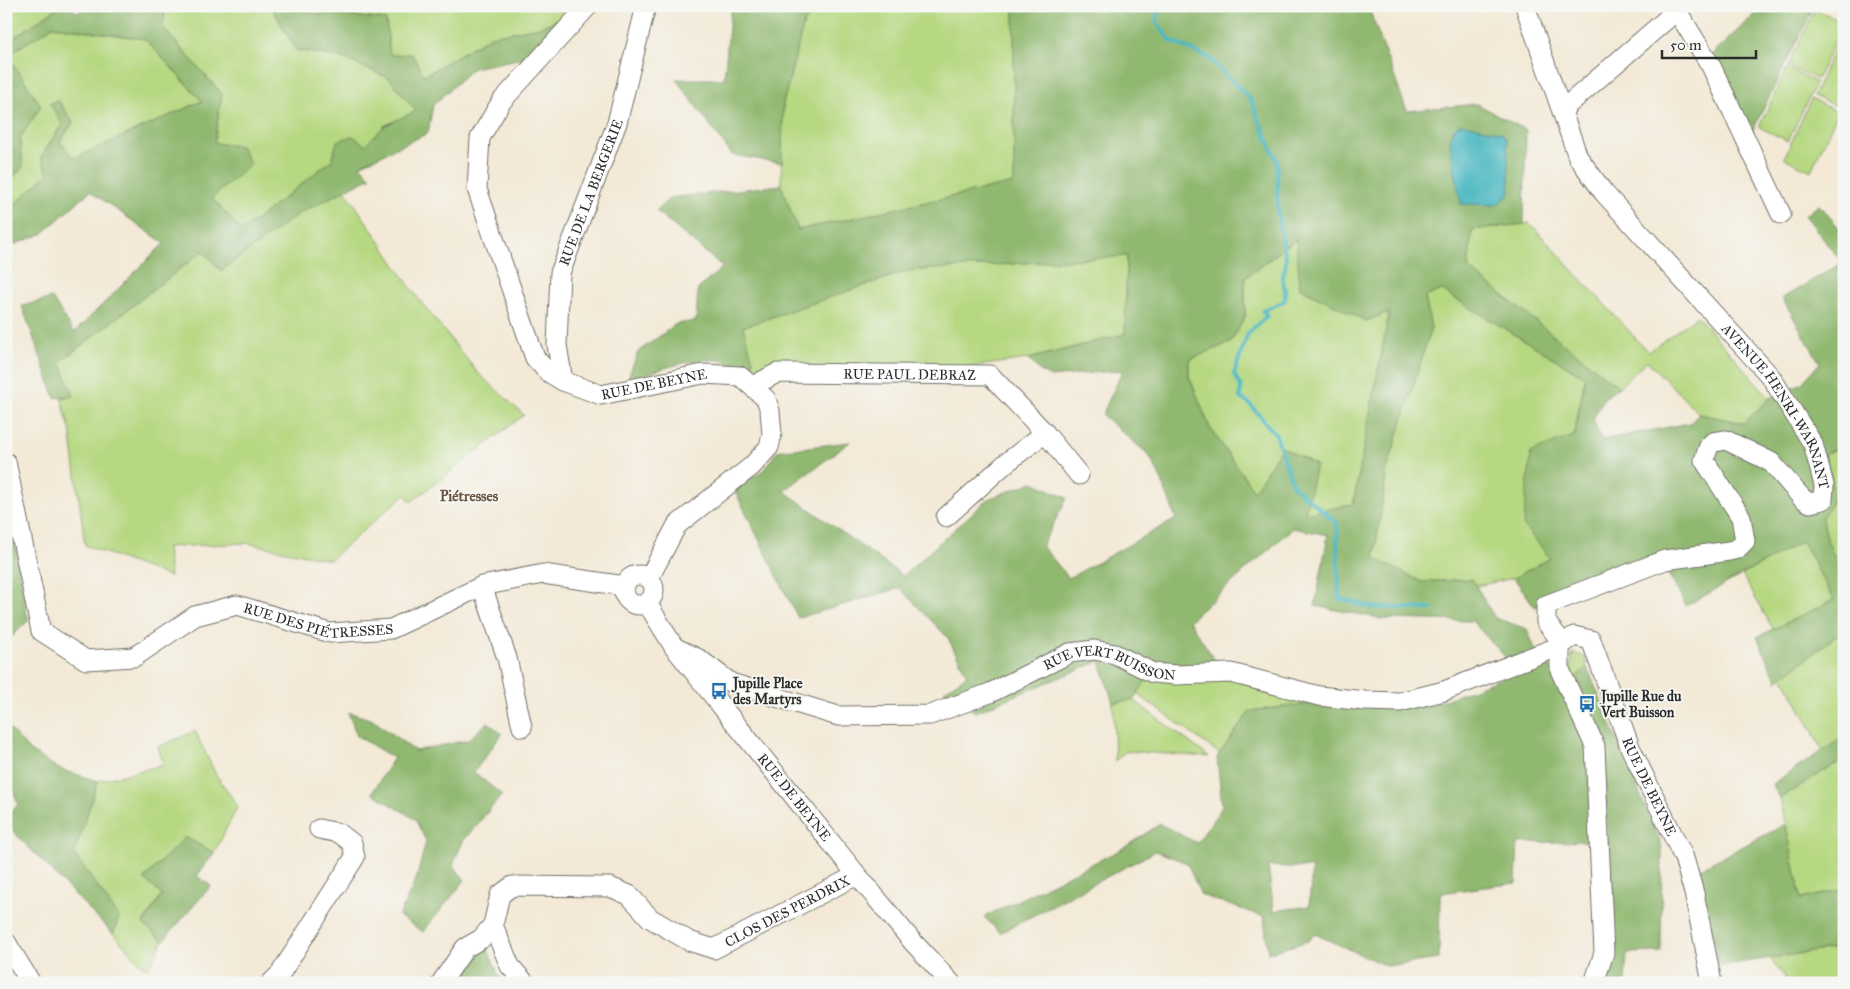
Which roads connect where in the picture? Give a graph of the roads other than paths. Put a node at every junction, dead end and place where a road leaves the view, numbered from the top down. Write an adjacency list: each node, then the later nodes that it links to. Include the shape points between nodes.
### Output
1 (588, 6): 7 (street, RUE DE BEYNE, via 501,102 480,138 477,189 535,358)
2 (646, 6): 7 (street, RUE DE LA BERGERIE, via 617,123 560,273 557,344)
3 (1525, 6): 5 (street)
4 (1673, 6): 5 (street, via 1666,19); 6 (street, via 1711,66)
5 (1562, 110): 17 (street, AVENUE HENRI-WARNANT, via 1578,157 1604,193 1771,377 1813,444 1824,485 1822,500 1810,503 1771,462 1726,440 1714,442 1708,446 1704,460 1741,517 1745,541 1729,552 1666,560 1546,605 1546,622)
6 (1781, 214)
7 (562, 382): 8 (street, RUE DE BEYNE, via 601,395 703,374 740,376)
8 (753, 386): 9 (street, RUE PAUL DEBRAZ, via 777,373 990,375); 13 (street, RUE DE BEYNE, via 766,399 770,411 772,434 769,447 752,466 677,525)
9 (1045, 434): 11 (street, RUE PAUL DEBRAZ); 12 (street, via 1006,463)
10 (6, 462): 14 (street, RUE DES PIÉTRESSES, via 41,631 86,660 134,657 195,616 237,605 330,632 390,629)
11 (1079, 475)
12 (946, 517)
13 (649, 578): 15 (street, via 643,575 629,578); 16 (street, via 654,583 654,597)
14 (482, 586): 15 (street, RUE DES PIÉTRESSES, via 543,574); 19 (street, via 507,658)
15 (625, 586): 16 (street, via 623,591 630,603 643,606)
16 (647, 603): 18 (street, RUE DE BEYNE)
17 (1561, 644): 18 (street, RUE VERT BUISSON, via 1444,690 1400,702 1319,696 1232,673 1176,675 1153,672 1115,654 1094,650 1070,653 990,693 930,714 838,716 732,683 699,659); 29 (street, via 1560,670 1595,746 1604,953); 30 (street, RUE DE BEYNE, via 1574,636 1591,640 1630,746 1684,858)
18 (674, 647): 21 (street, RUE DE BEYNE)
19 (522, 727)
20 (319, 829): 25 (street, via 339,833 352,843 355,857 280,974)
21 (858, 875): 22 (street, CLOS DES PERDRIX, via 714,949 689,941 650,918 629,895 610,887 512,886 500,895); 28 (street, RUE DE BEYNE)
22 (493, 925): 26 (street, via 481,939 465,948); 27 (street, via 510,966)
23 (6, 942): 24 (street)
24 (31, 983)
25 (270, 983)
26 (441, 983)
27 (525, 983)
28 (951, 983)
29 (1594, 983)
30 (1712, 983)

